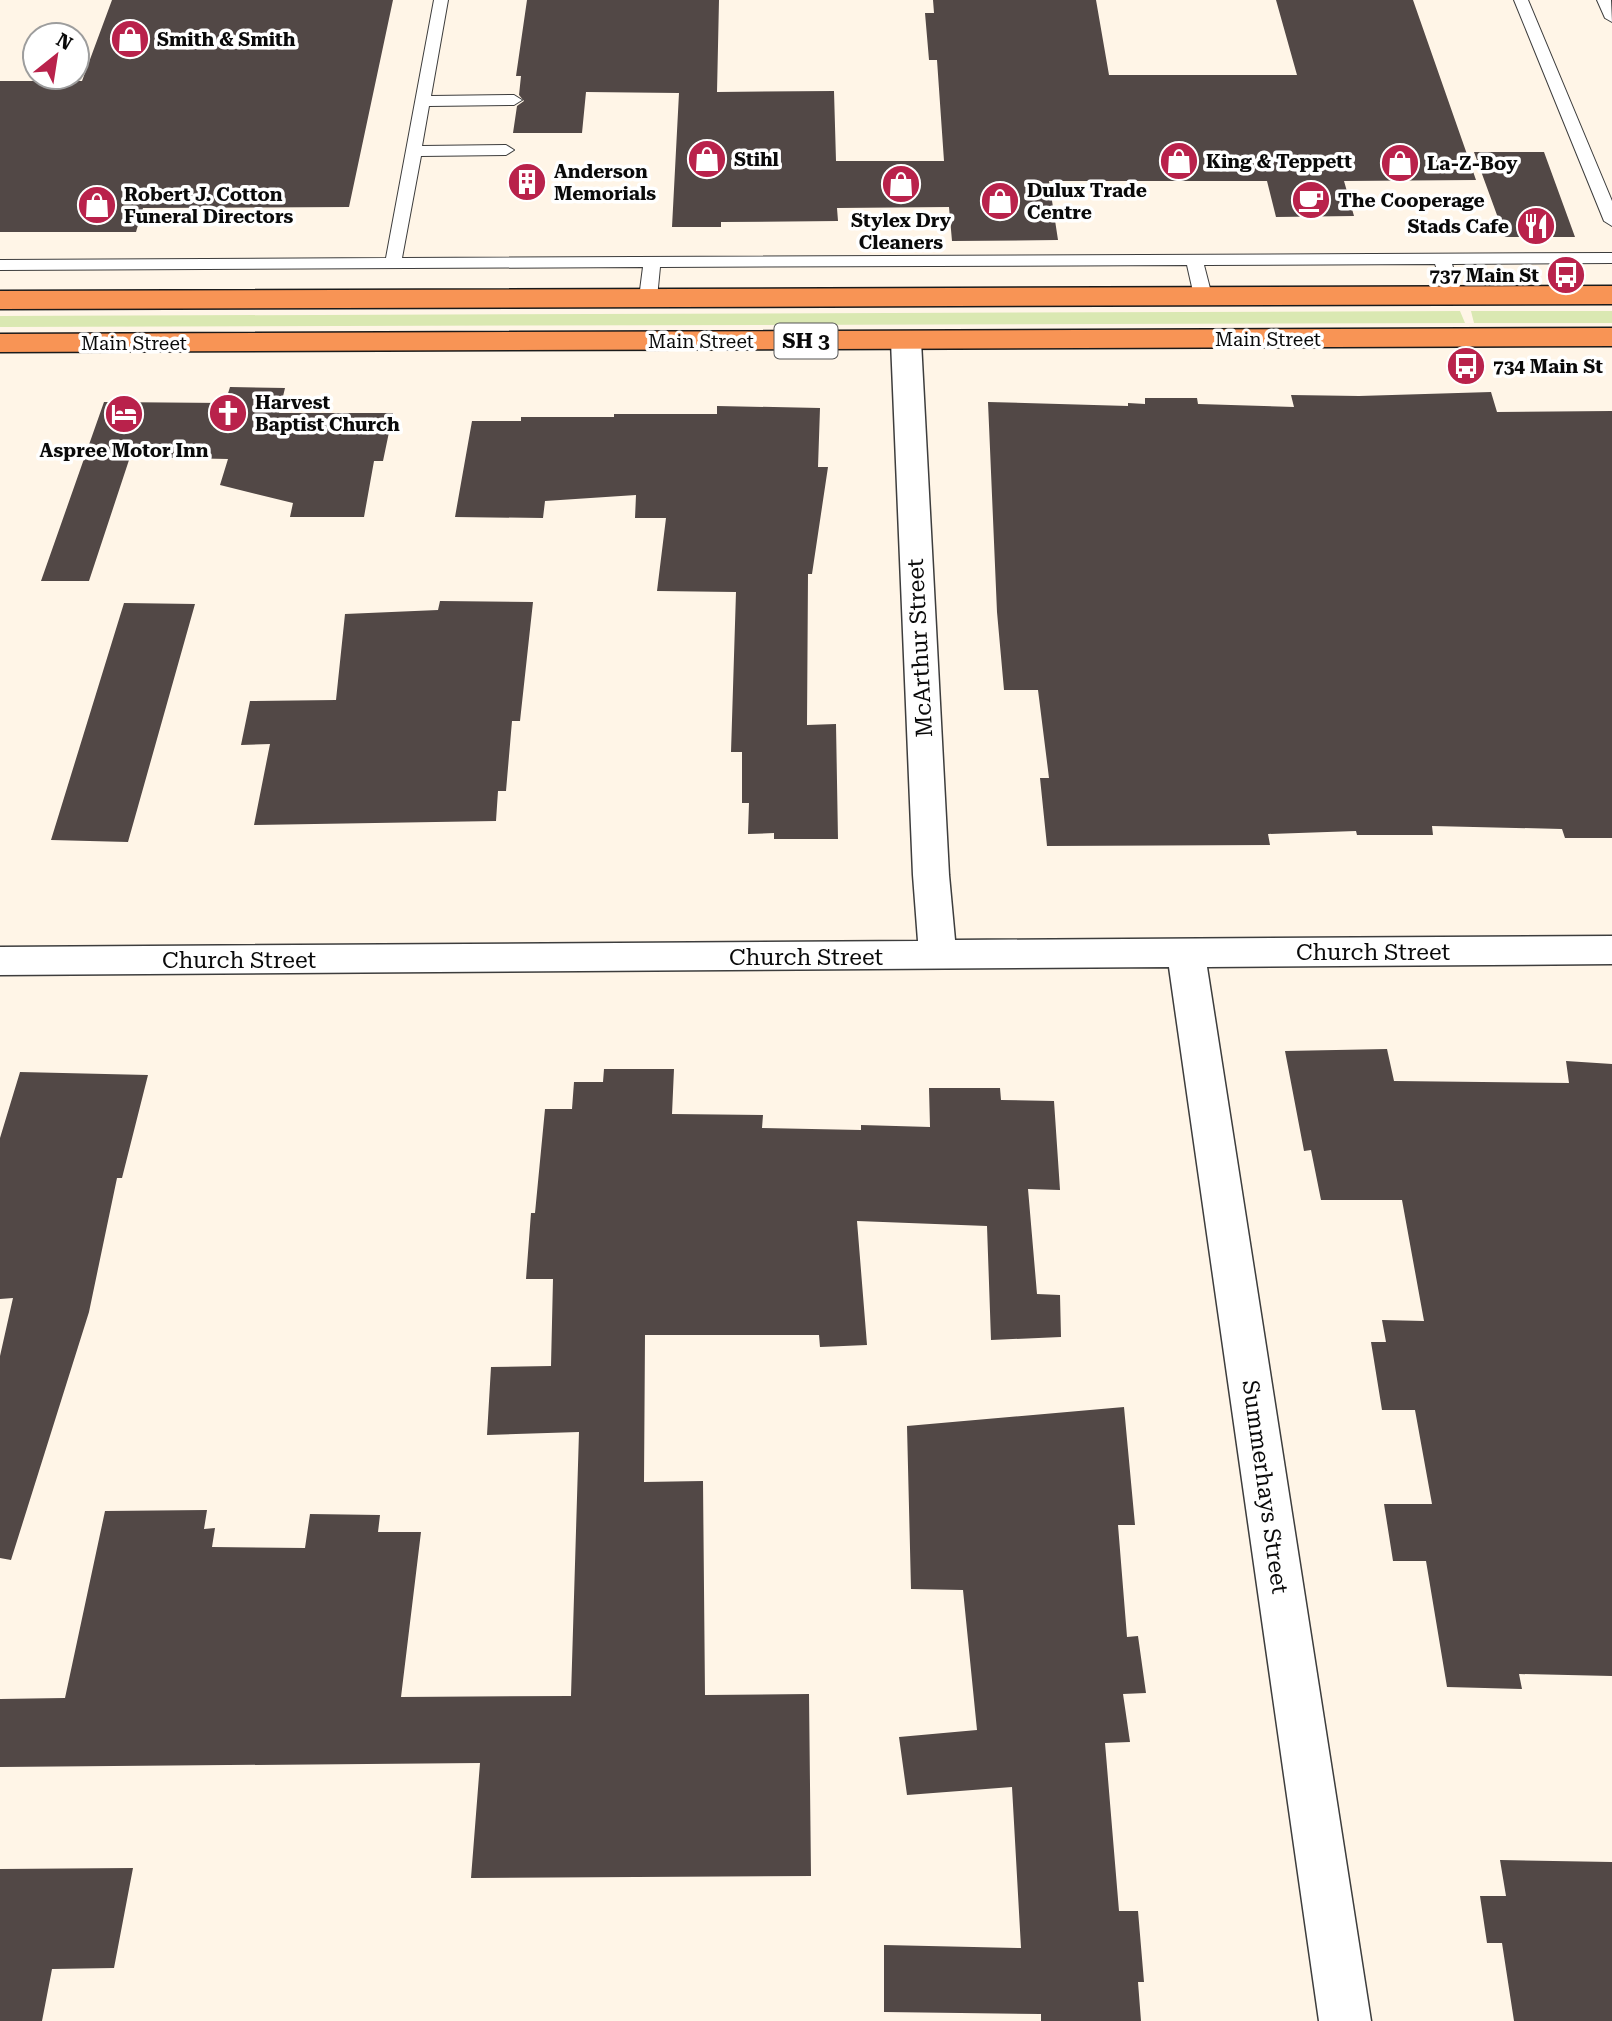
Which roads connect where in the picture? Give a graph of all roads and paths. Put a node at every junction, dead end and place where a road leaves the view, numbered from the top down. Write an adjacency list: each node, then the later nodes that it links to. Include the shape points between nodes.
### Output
1 (441, 0): 6 (lane)
2 (1521, 0): 9 (lane)
3 (1604, 0): 4 (lane)
4 (1612, 18)
5 (514, 100): 6 (lane)
6 (422, 101): 8 (lane)
7 (506, 150): 8 (lane)
8 (413, 151): 14 (lane)
9 (1612, 221)
10 (1612, 258): 11 (lane)
11 (1442, 259): 12 (lane); 16 (lane)
12 (1194, 260): 13 (lane); 18 (lane)
13 (653, 262): 14 (lane); 19 (lane)
14 (393, 263): 15 (lane)
15 (0, 265)
16 (1454, 295): 17 (highway, Main Street / SH 3); 18 (highway, Main Street / SH 3)
17 (1612, 295)
18 (1203, 296): 19 (highway, Main Street / SH 3)
19 (648, 298): 20 (highway, Main Street / SH 3)
20 (0, 300)
21 (1612, 337): 22 (highway, Main Street / SH 3)
22 (906, 341): 23 (highway, Main Street / SH 3); 26 (street, McArthur Street)
23 (0, 344)
24 (1612, 950): 25 (street, Church Street)
25 (1186, 954): 26 (street, Church Street); 28 (street, Summerhays Street)
26 (938, 956): 27 (street, Church Street)
27 (0, 961)
28 (1345, 2021)

